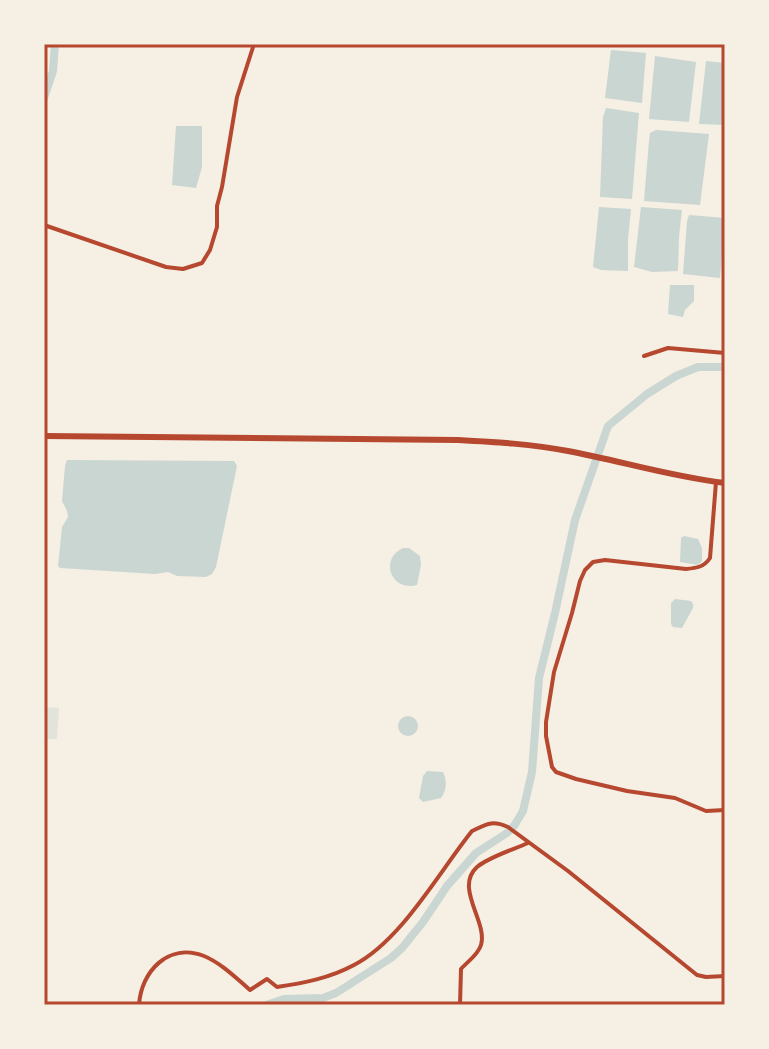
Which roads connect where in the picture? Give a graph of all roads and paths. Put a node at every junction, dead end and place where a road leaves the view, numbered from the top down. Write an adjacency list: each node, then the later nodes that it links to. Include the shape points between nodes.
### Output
1 (254, 44): 2 (street, via 237,97 217,227 202,263 166,267)
2 (44, 225)
3 (725, 353): 4 (street, via 668,348)
4 (644, 356)
5 (44, 436): 6 (main road, via 519,444)
6 (716, 482): 7 (main road); 8 (street, via 706,564 686,569 605,560 585,570 554,672 546,736 556,772 675,798 709,812)
7 (725, 483)
8 (725, 810)
9 (528, 843): 10 (street, via 697,975); 11 (street, via 497,822 472,831 392,936 356,964 314,981 277,987 267,979 250,990 202,956 172,955 148,973); 12 (street, via 487,859 469,877 482,937 476,955 461,969)
10 (725, 976)
11 (139, 1005)
12 (460, 1005)

